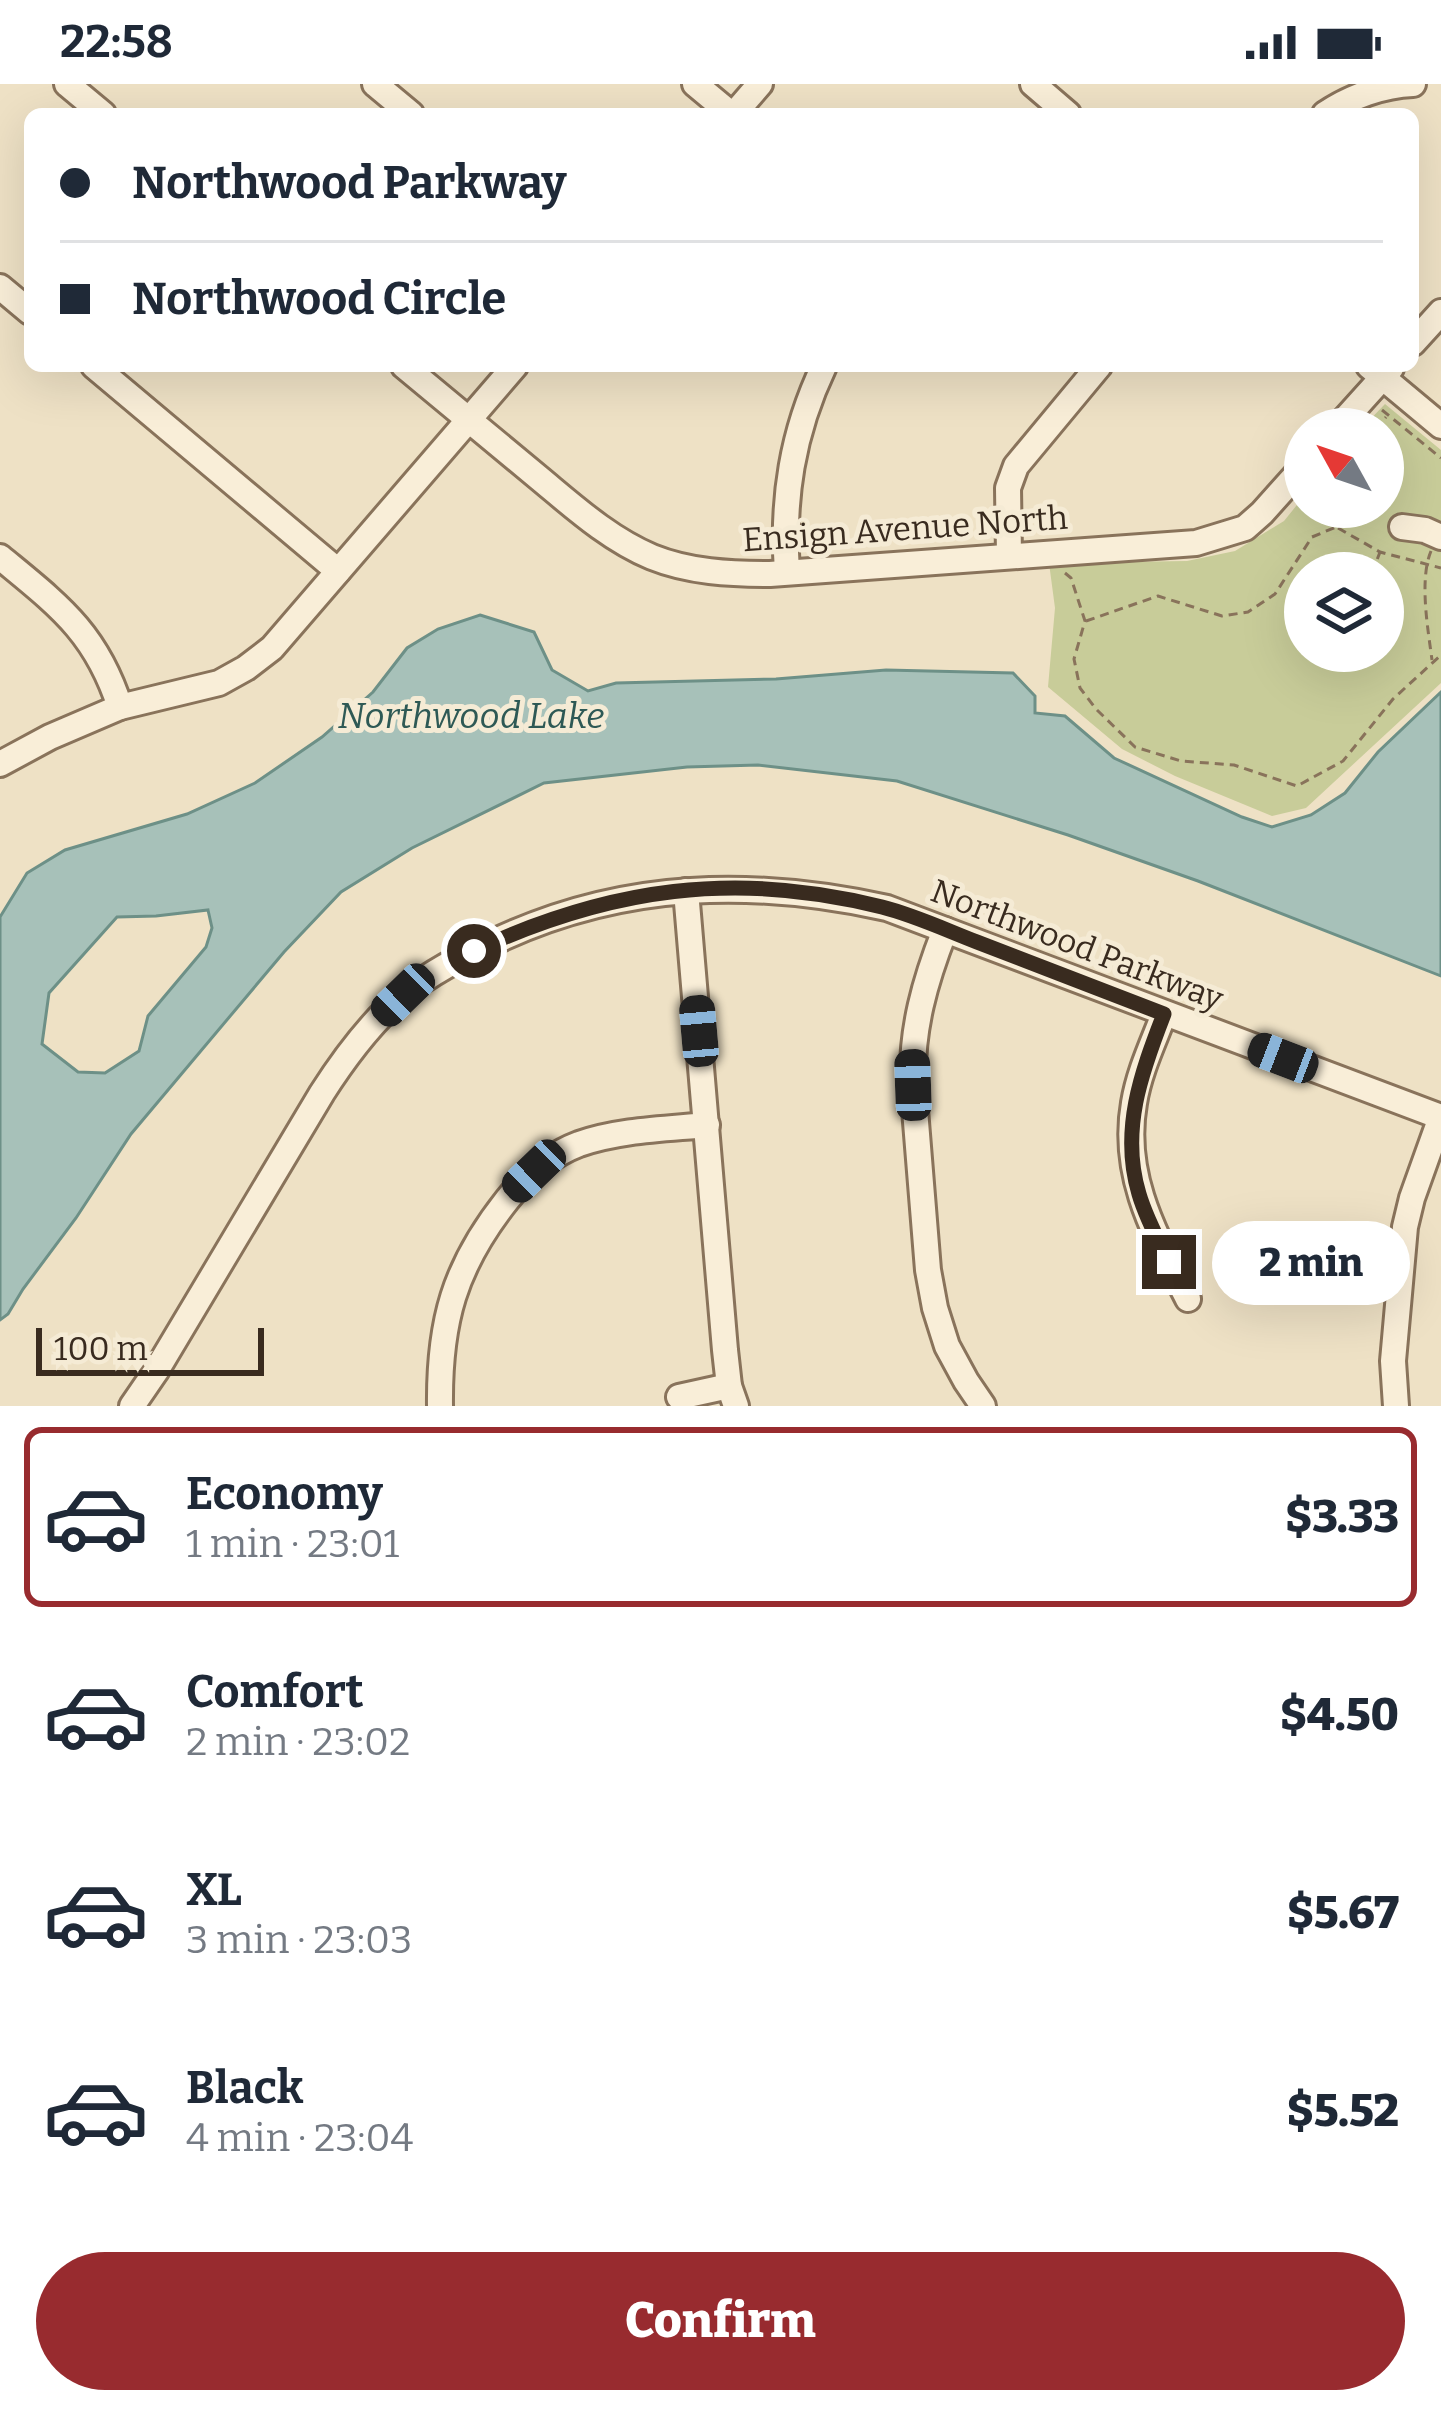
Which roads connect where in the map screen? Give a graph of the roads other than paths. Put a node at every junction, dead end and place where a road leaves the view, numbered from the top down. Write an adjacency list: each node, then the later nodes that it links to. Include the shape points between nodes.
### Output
1 (67, 84): 6 (street)
2 (375, 84): 7 (street)
3 (695, 84): 8 (street)
4 (760, 84): 9 (street)
5 (1413, 84): 10 (street)
6 (96, 108)
7 (404, 108)
8 (725, 108)
9 (738, 108)
10 (1333, 108)
11 (0, 286): 12 (street)
12 (24, 307)
13 (1441, 312): 14 (street)
14 (1419, 336)
15 (101, 372): 30 (street)
16 (411, 372): 23 (street, Ensign Avenue North)
17 (510, 372): 23 (street)
18 (821, 372): 31 (street, via 791,456)
19 (1094, 372): 28 (street, via 1016,466)
20 (1380, 372): 22 (street)
21 (1383, 372): 24 (street)
22 (1355, 408)
23 (468, 419): 30 (street); 31 (street, Ensign Avenue North, via 584,516 652,557 730,574)
24 (1441, 426)
25 (1284, 487): 28 (street, Ensign Avenue North, via 1245,528 1196,543)
26 (1404, 526): 27 (street)
27 (1441, 537)
28 (1010, 555): 31 (street, Ensign Avenue North)
29 (0, 557): 32 (street, via 77,624)
30 (338, 571): 32 (street, via 247,668 219,683)
31 (787, 572)
32 (120, 707): 33 (street)
33 (0, 764)
34 (686, 891): 35 (street, Northwood Parkway, via 829,896); 38 (street); 42 (street, Northwood Parkway, via 530,925 403,995 344,1058)
35 (945, 930): 36 (street, Northwood Parkway); 44 (street, via 922,991 913,1085 935,1309)
36 (1164, 1014): 37 (street, Northwood Parkway); 39 (street, via 1134,1101 1132,1164)
37 (1441, 1117): 45 (street, via 1405,1227)
38 (707, 1125): 41 (street); 43 (street, via 575,1145 516,1188 458,1279 439,1361)
39 (1188, 1299)
40 (679, 1396): 41 (street)
41 (732, 1396)
42 (132, 1406)
43 (440, 1406)
44 (983, 1406)
45 (1396, 1406)

